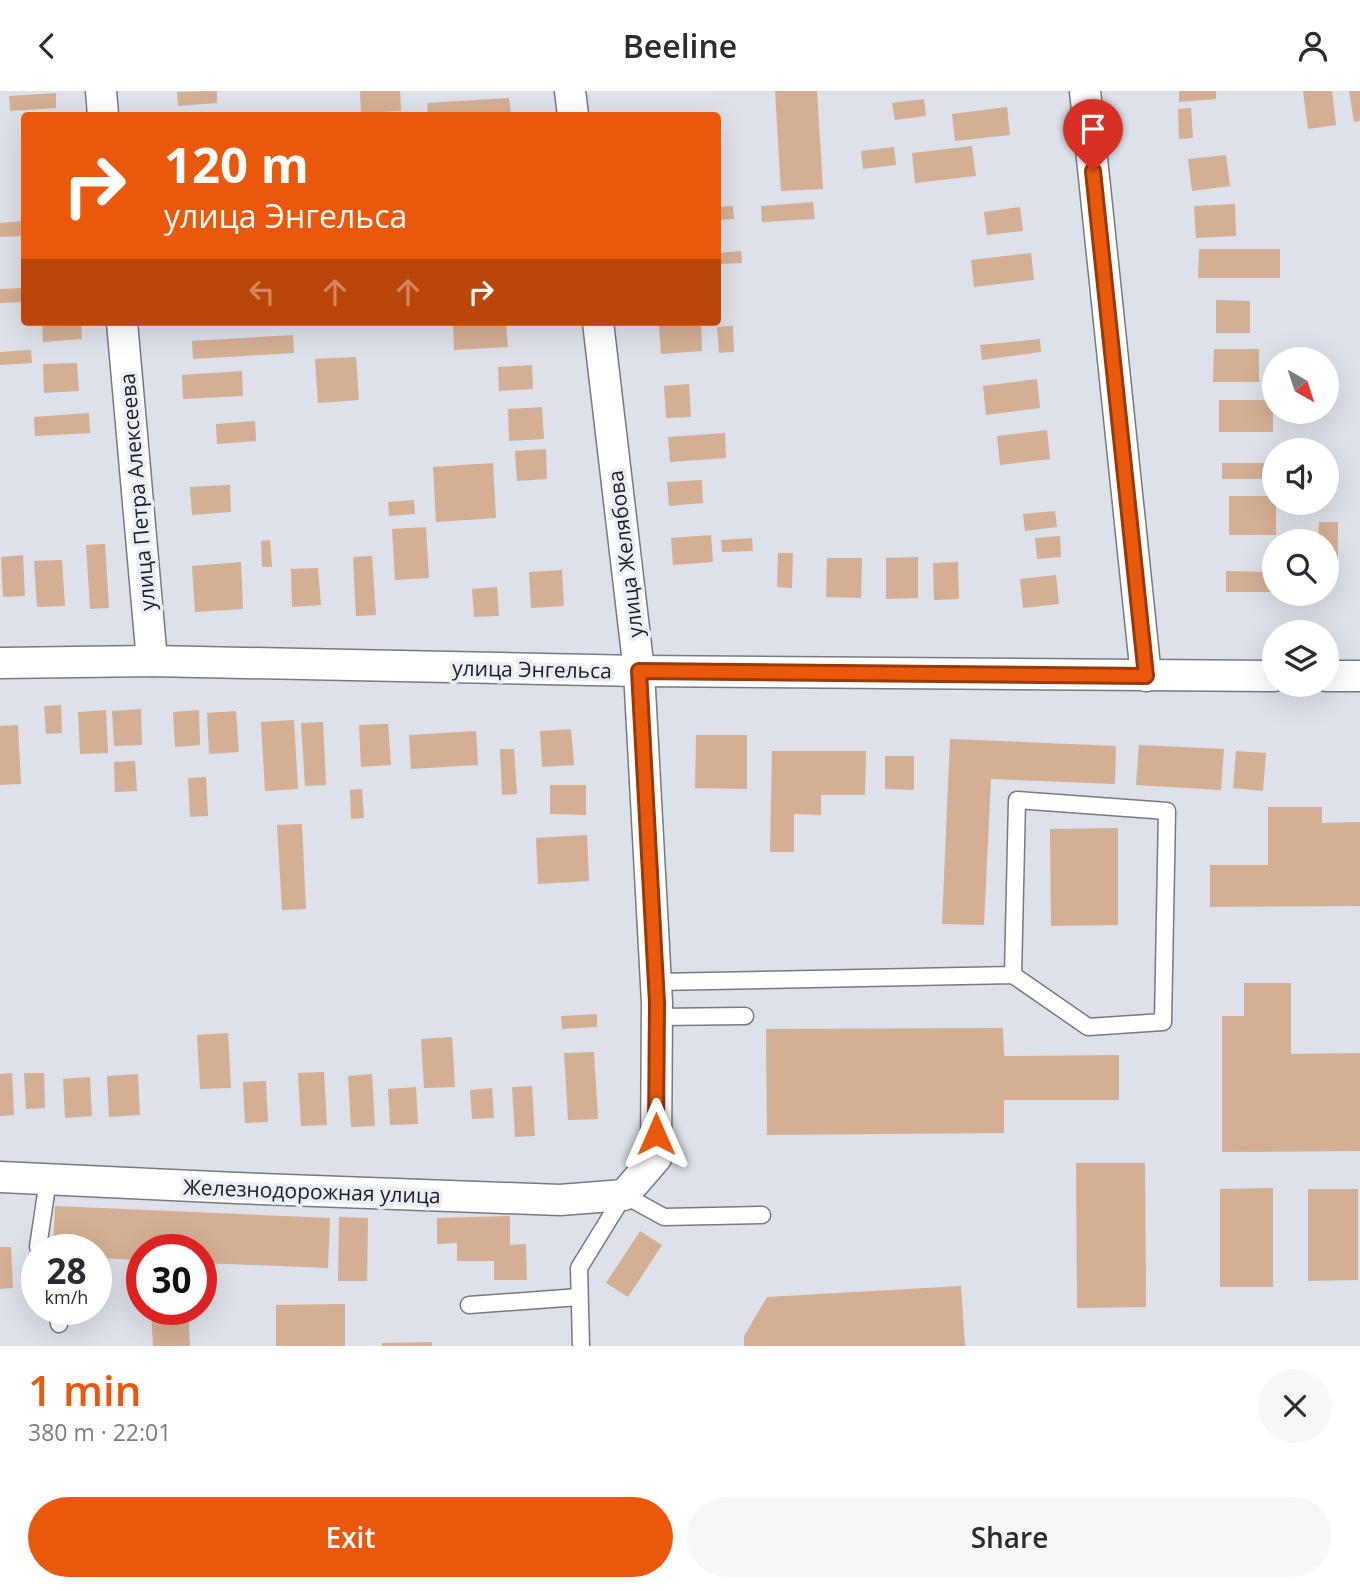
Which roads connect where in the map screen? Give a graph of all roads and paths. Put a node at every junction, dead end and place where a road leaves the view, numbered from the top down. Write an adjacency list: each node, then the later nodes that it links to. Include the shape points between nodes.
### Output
1 (101, 91): 4 (street)
2 (570, 91): 5 (street)
3 (1085, 91): 11 (street)
4 (103, 112)
5 (573, 112)
6 (122, 326): 8 (street, улица Петра Алексеева)
7 (598, 326): 10 (street, улица Желябова)
8 (152, 661): 9 (street, улица Энгельса); 10 (street, улица Энгельса)
9 (0, 663)
10 (639, 671): 11 (street, улица Энгельса); 16 (street, улица Желябова)
11 (1146, 676): 12 (street, улица Энгельса)
12 (1262, 676)
13 (1339, 676): 14 (street)
14 (1360, 676)
15 (1013, 975): 15 (lane, via 1088,1027 1163,1022 1167,811 1017,800); 16 (lane)
16 (656, 982): 18 (street, улица Желябова)
17 (745, 1016): 18 (lane)
18 (657, 1017): 21 (street, улица Желябова, via 656,1158)
19 (0, 1177): 20 (street, Железнодорожная улица)
20 (48, 1179): 21 (street, Железнодорожная улица, via 560,1200); 23 (lane)
21 (624, 1195): 22 (lane, via 664,1217); 24 (lane, via 579,1268)
22 (762, 1215)
23 (40, 1234)
24 (579, 1297): 25 (lane); 26 (lane)
25 (468, 1305)
26 (581, 1346)

